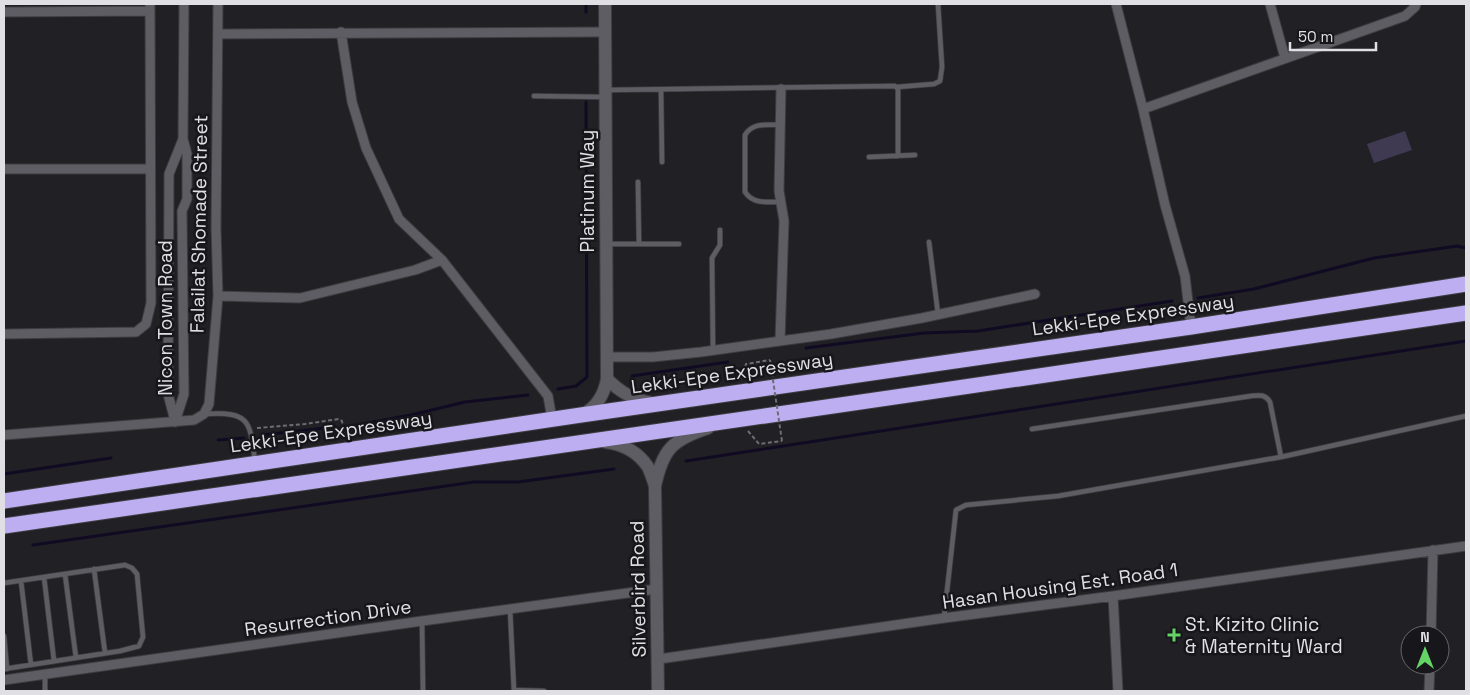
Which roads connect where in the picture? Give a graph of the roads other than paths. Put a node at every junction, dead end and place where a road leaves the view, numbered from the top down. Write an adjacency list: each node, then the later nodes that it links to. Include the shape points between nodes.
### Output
1 (184, 4): 21 (street, Nicon Town Road)
2 (218, 4): 12 (street, Falailat Shomade Street)
3 (605, 4): 11 (street, Platinum Way)
4 (938, 4): 14 (lane, via 940,81)
5 (1116, 4): 19 (street)
6 (1270, 4): 13 (street)
7 (1416, 4): 13 (street, via 1405,16)
8 (150, 8): 9 (street); 27 (street)
9 (4, 12)
10 (341, 32): 11 (street); 12 (street); 39 (street, via 352,102 366,148 399,219)
11 (605, 32): 17 (street, Platinum Way)
12 (218, 34): 42 (street, Falailat Shomade Street)
13 (1285, 58): 19 (street)
14 (897, 87): 15 (lane); 23 (lane)
15 (781, 89): 16 (lane); 20 (street)
16 (661, 90): 17 (lane); 25 (lane)
17 (606, 94): 18 (lane); 36 (street, Platinum Way)
18 (534, 96)
19 (1143, 109): 46 (street, via 1185,276)
20 (781, 125): 31 (street); 31 (lane, via 756,126 745,135 745,192 757,201)
21 (183, 139): 28 (street, Nicon Town Road); 29 (street, Nicon Town Road)
22 (915, 155): 23 (lane)
23 (898, 156): 24 (lane)
24 (868, 157)
25 (662, 162)
26 (4, 169): 27 (street)
27 (150, 169): 48 (street, via 151,303 146,324 136,332)
28 (187, 173): 29 (street); 33 (street, Nicon Town Road, via 187,199)
29 (169, 174): 32 (street, Nicon Town Road)
30 (638, 182): 37 (lane)
31 (781, 202): 49 (street, via 784,221)
32 (169, 212): 33 (street); 58 (street, Nicon Town Road, via 168,394)
33 (182, 212): 58 (street, Nicon Town Road, via 184,394)
34 (720, 230): 50 (lane, via 720,245 712,258)
35 (929, 242): 45 (lane)
36 (606, 244): 37 (lane); 51 (street, Platinum Way)
37 (638, 244): 38 (lane)
38 (679, 244)
39 (442, 260): 42 (street, via 415,270 300,298); 57 (street, via 548,396)
40 (1466, 284): 46 (highway, Lekki-Epe Expressway)
41 (1035, 294): 45 (street)
42 (218, 296): 54 (street, Falailat Shomade Street, via 209,404)
43 (1466, 304): 47 (highway, via 1400,314)
44 (1466, 313): 47 (highway)
45 (938, 314): 49 (street)
46 (1191, 327): 53 (highway, Lekki-Epe Expressway)
47 (1358, 329): 59 (highway)
48 (4, 334)
49 (780, 341): 50 (street)
50 (713, 351): 51 (street, via 653,357)
51 (606, 357): 52 (street, Platinum Way)
52 (606, 379): 53 (street, via 639,401); 55 (street, Platinum Way, via 600,400)
53 (659, 404): 55 (highway, Lekki-Epe Expressway)
54 (204, 414): 58 (street, via 194,420); 64 (lane, via 239,416 244,420 249,428)
55 (581, 415): 57 (highway, Lekki-Epe Expressway)
56 (1466, 416): 63 (lane)
57 (552, 419): 64 (highway, Lekki-Epe Expressway)
58 (175, 422): 61 (street)
59 (729, 422): 62 (highway); 65 (street, via 674,443 665,453)
60 (1032, 429): 63 (lane, via 1263,395 1270,402)
61 (4, 435)
62 (590, 440): 65 (street, via 618,443 636,453 648,468); 67 (highway)
63 (1281, 457): 78 (lane, via 1058,496 959,508 956,510)
64 (256, 463): 66 (highway, Lekki-Epe Expressway)
65 (655, 486): 75 (street, Silverbird Road)
66 (4, 501)
67 (4, 526)
68 (1466, 546): 69 (street, Hasan Housing Est. Road 1)
69 (1434, 550): 76 (street, Hasan Housing Est. Road 1); 80 (street)
70 (94, 569): 71 (lane); 82 (lane); 82 (lane, via 126,565 137,574 142,642 140,646)
71 (65, 574): 72 (lane); 83 (lane)
72 (44, 577): 73 (lane); 85 (lane)
73 (20, 581): 74 (lane); 86 (lane)
74 (4, 583)
75 (657, 589): 77 (street, Resurrection Drive); 84 (street, Silverbird Road)
76 (1113, 596): 78 (street, Hasan Housing Est. Road 1); 96 (street)
77 (510, 609): 79 (street, Resurrection Drive); 93 (lane)
78 (944, 618): 84 (street, Hasan Housing Est. Road 1)
79 (422, 620): 88 (street, Resurrection Drive); 92 (lane)
80 (1431, 625)
81 (4, 636): 87 (lane)
82 (105, 653): 83 (lane)
83 (76, 658): 85 (lane)
84 (659, 659): 95 (street, Silverbird Road)
85 (54, 661): 86 (lane)
86 (31, 665): 87 (lane)
87 (6, 669)
88 (45, 675): 90 (street, Resurrection Drive); 91 (lane)
89 (1430, 675): 97 (street)
90 (4, 680)
91 (45, 691)
92 (424, 691)
93 (514, 691): 94 (lane)
94 (544, 691)
95 (658, 691)
96 (1118, 691)
97 (1429, 691)

